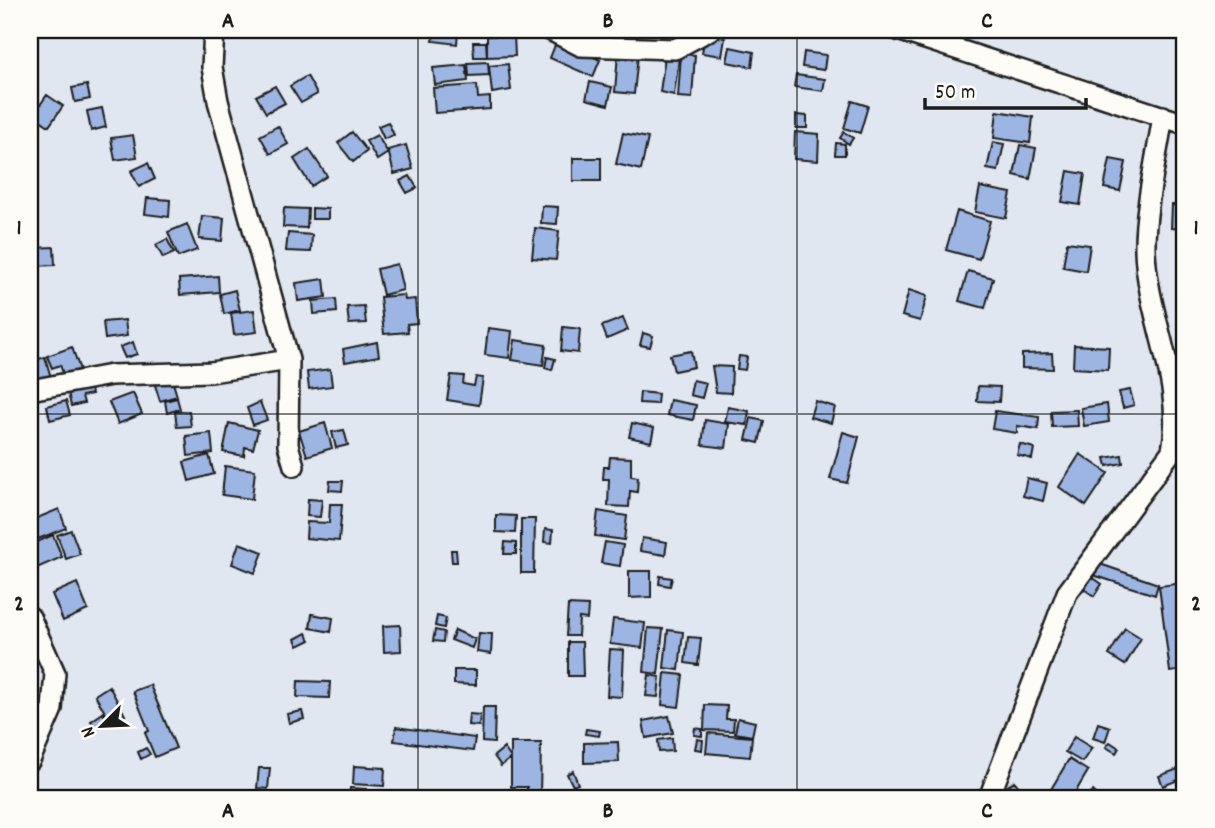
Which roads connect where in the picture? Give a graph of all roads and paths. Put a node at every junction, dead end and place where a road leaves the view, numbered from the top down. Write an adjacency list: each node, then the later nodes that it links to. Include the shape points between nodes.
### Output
1 (215, 30): 7 (street, via 212,67 218,101)
2 (550, 30): 3 (street, via 581,46 675,49)
3 (710, 30)
4 (898, 30): 5 (street)
5 (1163, 116): 6 (street); 12 (street, via 1145,248 1150,297 1175,397 1172,451 1067,593)
6 (1185, 124)
7 (289, 360): 8 (street, via 211,372 111,375); 9 (street, via 288,445)
8 (30, 390)
9 (295, 466)
10 (30, 617): 11 (street, via 55,673 52,709)
11 (30, 760)
12 (989, 798)

